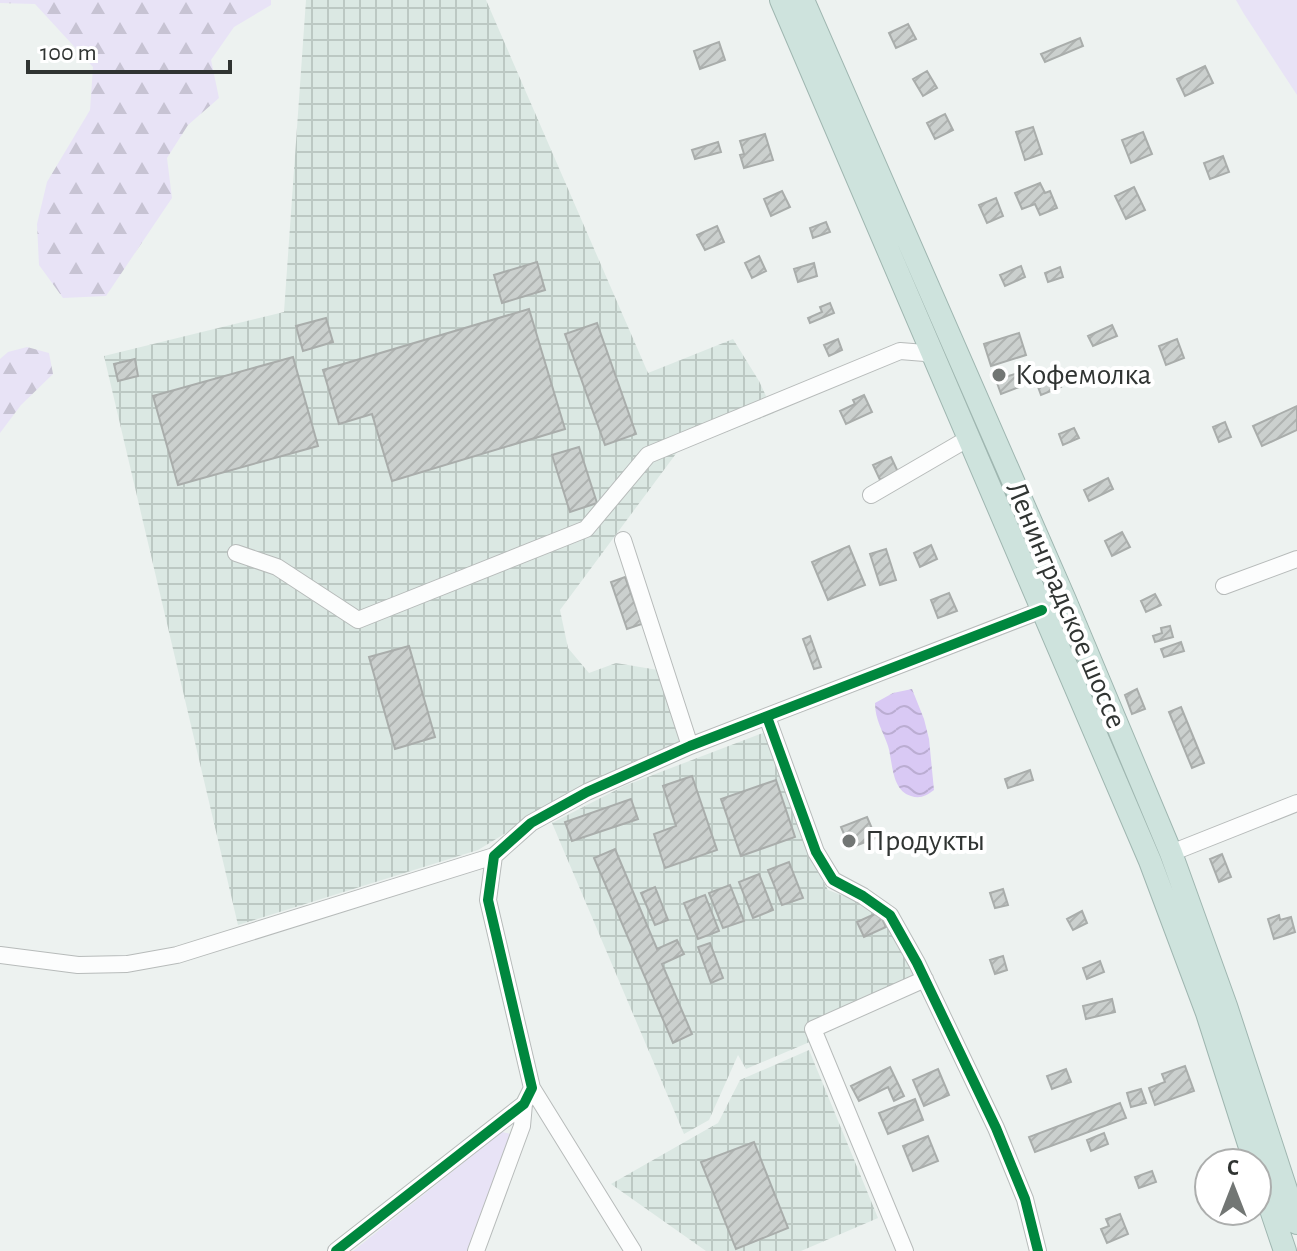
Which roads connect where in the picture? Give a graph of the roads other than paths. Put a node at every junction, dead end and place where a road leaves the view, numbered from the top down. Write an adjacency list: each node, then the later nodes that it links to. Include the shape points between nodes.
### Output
1 (781, 0): 3 (highway, Ленинградское шоссе)
2 (803, 0): 16 (highway, Ленинградское шоссе)
3 (915, 310): 4 (street); 5 (highway, Ленинградское шоссе)
4 (900, 351): 5 (street); 9 (street, via 648,455 586,529 358,620 277,567)
5 (935, 358): 6 (highway, Ленинградское шоссе)
6 (969, 438): 7 (street); 12 (highway, Ленинградское шоссе)
7 (871, 495)
8 (623, 540): 14 (street)
9 (236, 553)
10 (1297, 559): 11 (street)
11 (1224, 586)
12 (1042, 610): 13 (street); 22 (highway, Ленинградское шоссе, via 1150,861)
13 (767, 717): 14 (street); 19 (street, via 816,852 833,880 890,915)
14 (690, 746): 17 (street, via 545,815)
15 (1297, 803): 16 (street)
16 (1171, 853): 24 (highway, Ленинградское шоссе)
17 (494, 856): 18 (street, via 177,955 78,965); 20 (street, via 488,900)
18 (0, 955)
19 (925, 979): 28 (street, via 813,1029); 29 (street, via 996,1128 1025,1199)
20 (532, 1088): 21 (street); 27 (street)
21 (524, 1104): 25 (street); 26 (street, via 522,1126)
22 (1250, 1147)
23 (1273, 1215): 30 (highway, Ленинградское шоссе)
24 (1297, 1223)
25 (336, 1251)
26 (476, 1251)
27 (633, 1251)
28 (905, 1251)
29 (1038, 1251)
30 (1285, 1251)

